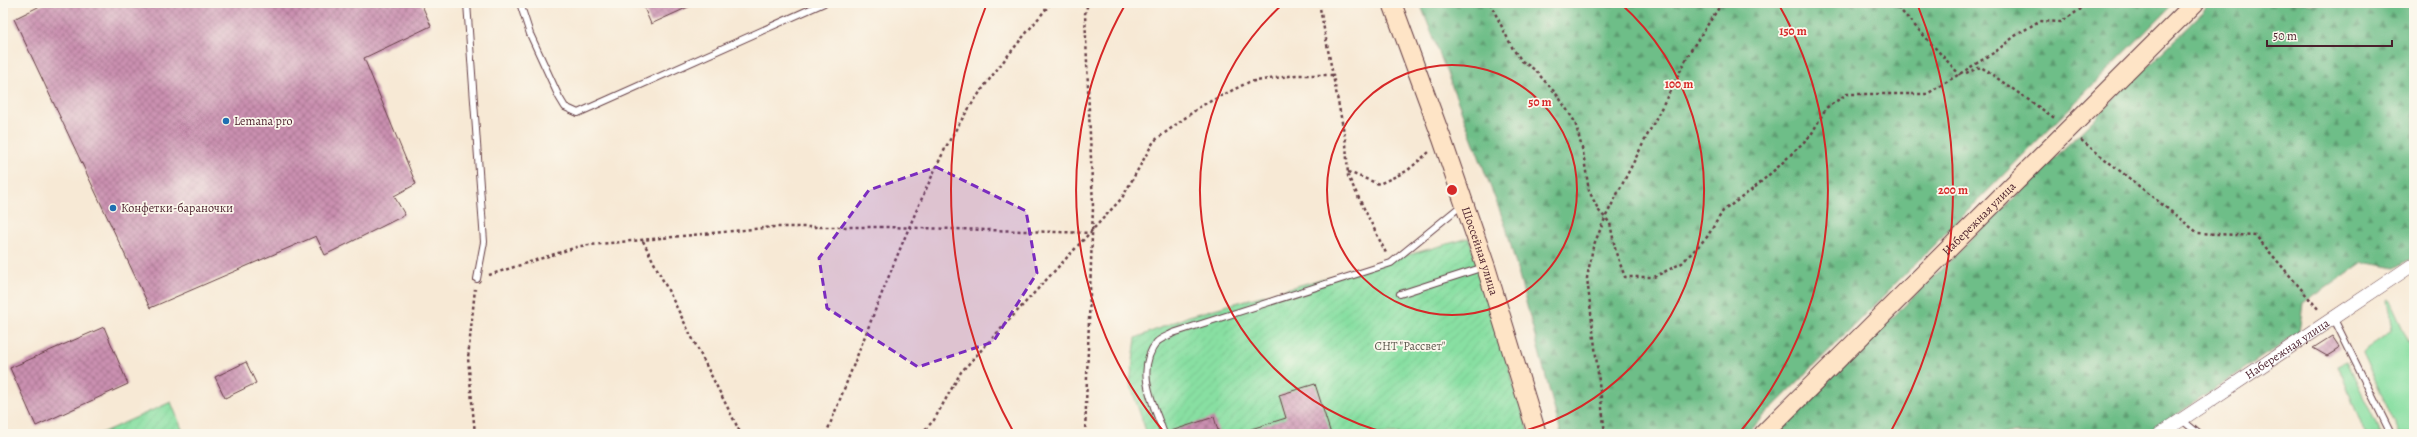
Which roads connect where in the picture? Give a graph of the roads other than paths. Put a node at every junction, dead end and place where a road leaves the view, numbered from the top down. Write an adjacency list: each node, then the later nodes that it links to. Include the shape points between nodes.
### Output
1 (467, 3): 9 (lane, via 484,242)
2 (520, 3): 3 (lane, via 530,34 559,97 565,107 578,112)
3 (824, 3)
4 (1392, 3): 6 (street, Шоссейная улица)
5 (2195, 3): 15 (street, Набережная улица)
6 (1464, 203): 8 (street, Шоссейная улица); 13 (lane, via 1391,263 1173,333 1158,342 1148,358 1146,383)
7 (2414, 264): 11 (street, Набережная улица)
8 (1486, 267): 10 (lane); 14 (street, Шоссейная улица)
9 (477, 279)
10 (1400, 294)
11 (2331, 318): 12 (street, Набережная улица); 18 (lane)
12 (2182, 419): 16 (street, Набережная улица); 17 (lane)
13 (1164, 434)
14 (1537, 434)
15 (1762, 434)
16 (2160, 434)
17 (2199, 434)
18 (2391, 434)

